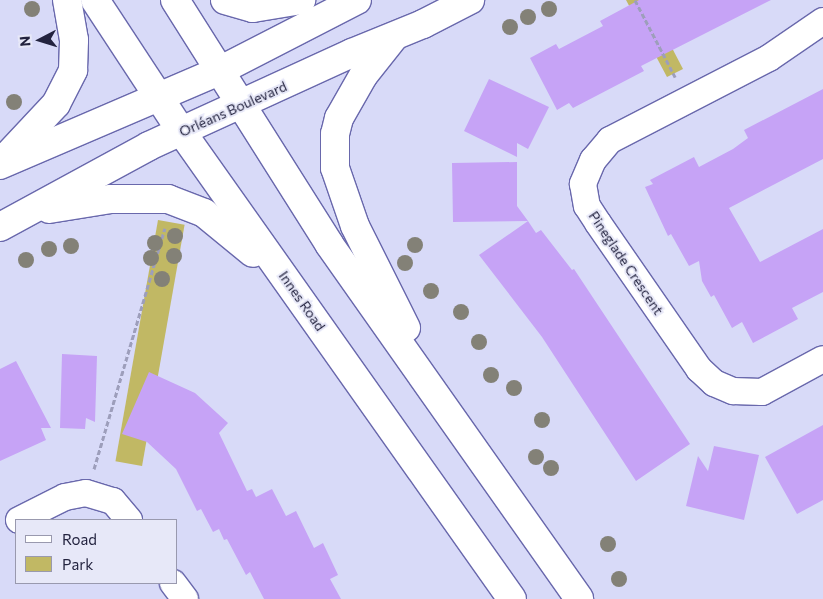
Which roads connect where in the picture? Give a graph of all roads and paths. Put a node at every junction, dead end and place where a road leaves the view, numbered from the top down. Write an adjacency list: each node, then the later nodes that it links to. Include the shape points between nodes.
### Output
1 (67, 0): 16 (main road, via 74,40 73,70 56,104)
2 (95, 0): 12 (main road, Innes Road)
3 (175, 0): 11 (main road)
4 (225, 0): 5 (main road, via 253,8)
5 (301, 0)
6 (357, 0): 11 (main road)
7 (470, 0): 10 (main road, Orléans Boulevard)
8 (635, 0): 13 (path)
9 (823, 21): 13 (street, Pineglade Crescent, via 770,58)
10 (393, 38): 14 (main road, Orléans Boulevard, via 352,53); 21 (main road, via 363,76 339,118 335,134 335,168 355,226)
11 (219, 70): 12 (main road); 14 (main road)
12 (159, 96): 15 (main road, Innes Road); 16 (main road)
13 (688, 102): 20 (street, Pineglade Crescent, via 610,140 593,160 583,184 587,206 699,369 714,383 733,391 762,392)
14 (240, 107): 15 (main road, Orléans Boulevard); 21 (main road, via 329,244)
15 (181, 131): 17 (main road, Orléans Boulevard); 19 (main road, Innes Road)
16 (0, 164)
17 (10, 222): 19 (main road, via 63,206 111,199 168,199 188,205 223,225)
18 (166, 225): 22 (path)
19 (294, 290): 29 (main road, Innes Road)
20 (823, 359)
21 (455, 420): 30 (main road)
22 (86, 493): 23 (street, via 65,498); 24 (street, via 113,501)
23 (22, 519)
24 (128, 519)
25 (15, 522): 26 (street)
26 (0, 530)
27 (174, 584): 28 (street)
28 (185, 599)
29 (512, 599)
30 (579, 599)

